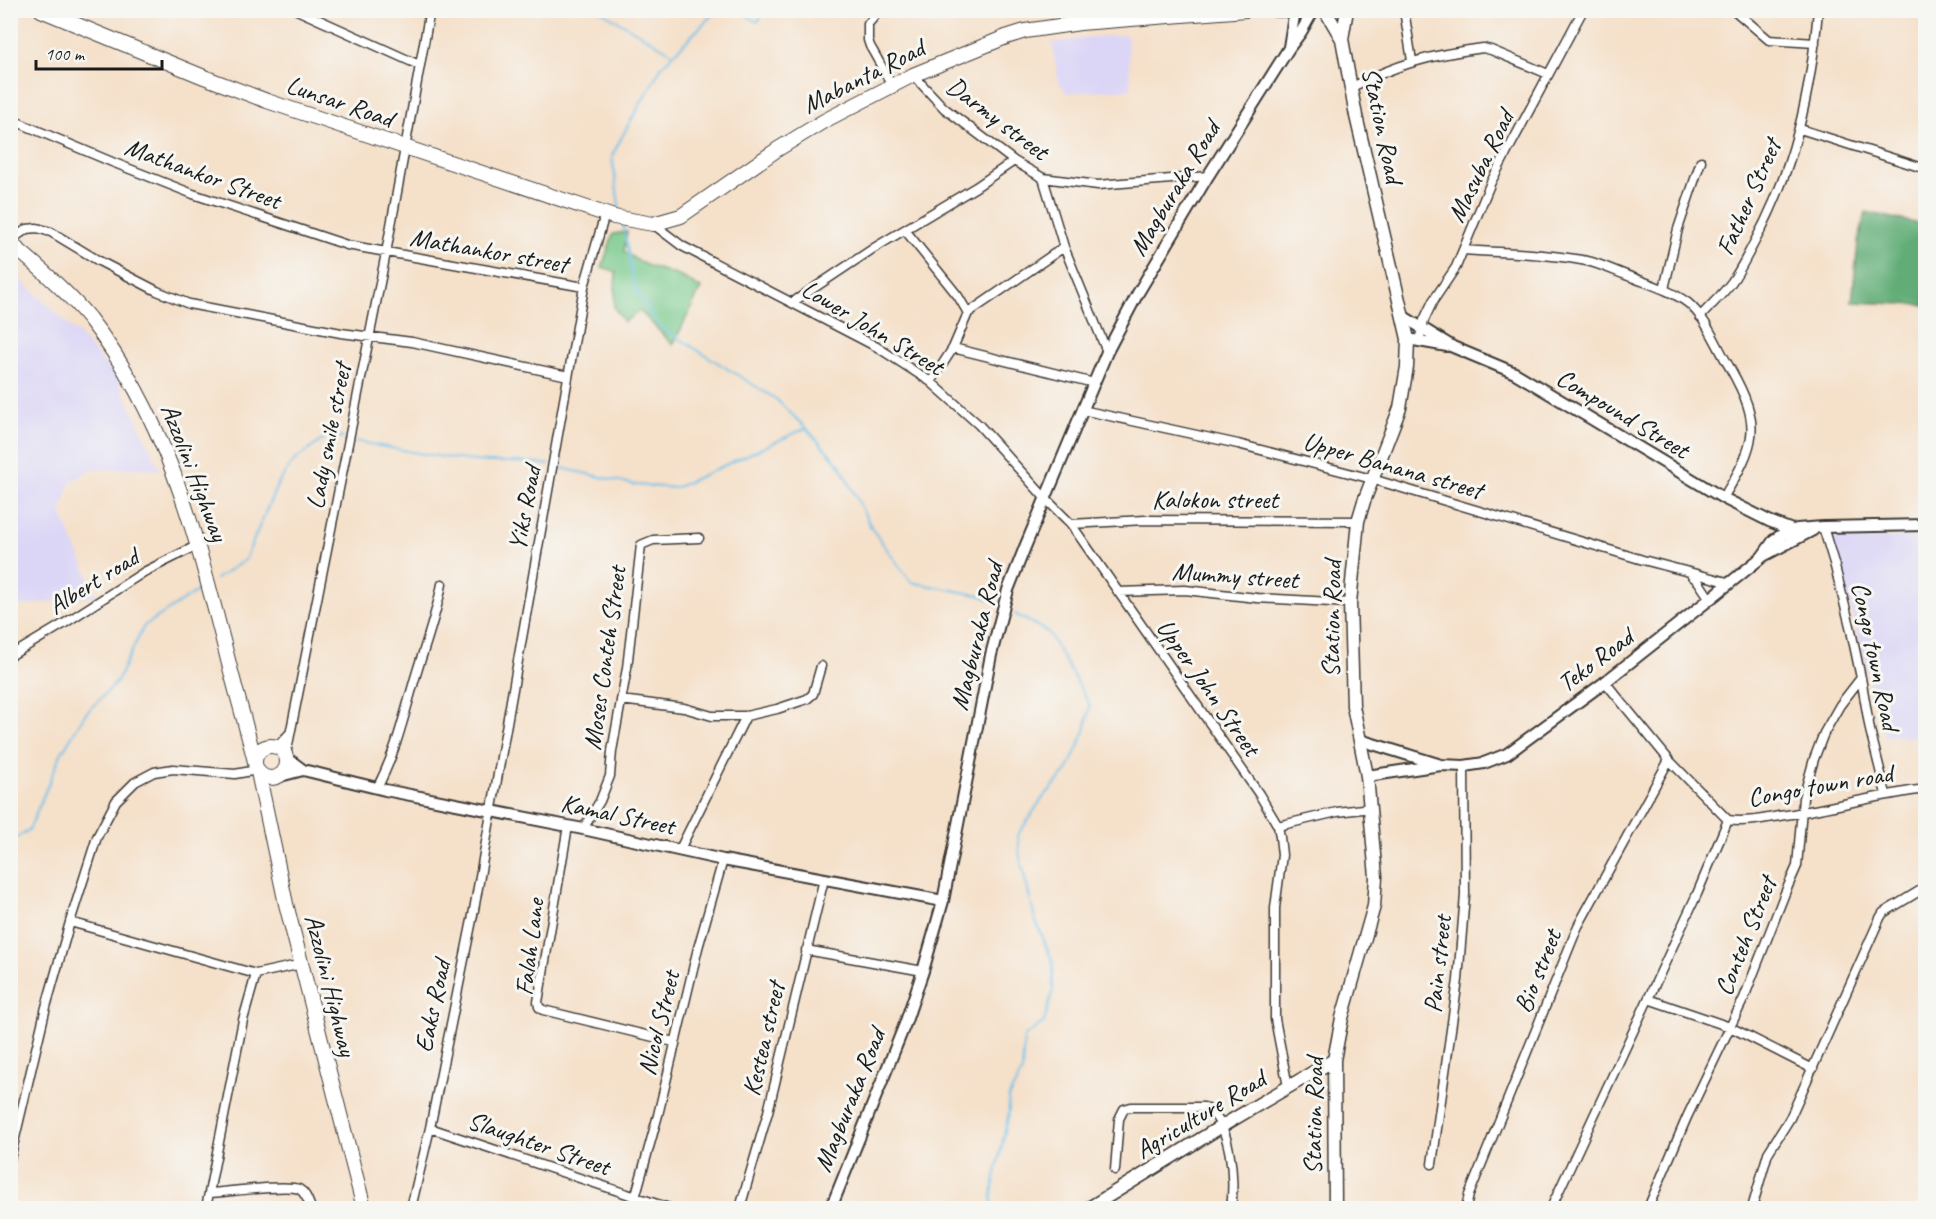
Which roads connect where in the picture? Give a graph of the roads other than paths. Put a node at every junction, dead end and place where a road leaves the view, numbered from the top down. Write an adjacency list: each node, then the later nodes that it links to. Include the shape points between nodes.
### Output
1 (41, 10): 26 (main road, Lunsar Road, via 204,77)
2 (297, 10): 19 (street)
3 (430, 10): 19 (street, Lady smile street)
4 (880, 10): 22 (street, via 868,24 868,40)
5 (1246, 10): 21 (main road, Mabanta Road, via 1024,31)
6 (1276, 10): 13 (main road)
7 (1325, 10): 15 (main road, Station Road)
8 (1347, 10): 15 (main road, Station Road)
9 (1404, 10): 18 (street)
10 (1583, 10): 20 (street, Masuba Road)
11 (1734, 10): 16 (street, via 1769,40)
12 (1818, 10): 16 (street, Father Street)
13 (1295, 11): 14 (main road); 17 (street, Magburaka Road)
14 (1313, 11): 17 (street, Magburaka Road)
15 (1342, 39): 23 (main road, Station Road)
16 (1815, 43): 25 (street, Father Street)
17 (1289, 48): 30 (street, Magburaka Road)
18 (1412, 62): 20 (street, via 1487,48); 23 (street)
19 (419, 65): 26 (street, Lady smile street)
20 (1548, 74): 38 (street, Masuba Road, via 1491,182)
21 (913, 75): 22 (main road, Mabanta Road); 27 (street, Darmy street, via 944,108)
22 (892, 86): 34 (main road, Mabanta Road, via 778,149 681,216)
23 (1350, 88): 44 (main road, Station Road)
24 (10, 119): 39 (street, Mathankor Street, via 215,201 347,245)
25 (1800, 129): 29 (street); 45 (street, Father Street, via 1778,194 1759,234 1731,283)
26 (404, 148): 32 (main road, Lunsar Road); 39 (street, Lady smile street)
27 (1014, 161): 31 (street, Darmy street); 35 (street)
28 (1701, 161): 41 (street, via 1678,229)
29 (1926, 169)
30 (1208, 177): 31 (street, Darmy street, via 1098,186); 51 (street, Magburaka Road)
31 (1043, 178): 37 (street)
32 (610, 215): 33 (main road, Lunsar Road); 40 (street, Yiks Road)
33 (630, 221): 34 (main road, Mabanta Road)
34 (653, 224): 42 (street, Lower John Street, via 682,246)
35 (905, 230): 42 (street); 43 (street)
36 (11, 243): 47 (street, via 27,229 36,228 51,232 99,261 189,304); 66 (main road, Azzolini Highway, via 71,297 123,367 163,445)
37 (1064, 247): 43 (street); 51 (street)
38 (1464, 250): 41 (street, via 1588,261); 46 (street, Masuba Road)
39 (386, 253): 40 (street, Mathankor street); 47 (street, Lady smile street)
40 (584, 287): 52 (street, Yiks Road)
41 (1664, 289): 45 (street, via 1688,303)
42 (793, 302): 53 (street, Lower John Street, via 877,347)
43 (968, 313): 50 (street)
44 (1404, 317): 46 (street, Compound Street); 48 (main road, Station Road)
45 (1700, 317): 57 (street, via 1740,386 1752,421 1749,451)
46 (1422, 327): 48 (street, Masuba Road); 49 (street, Compound Street)
47 (369, 337): 52 (street, via 412,342); 82 (street, Lady smile street, via 290,733)
48 (1414, 340): 49 (street, Compound Street); 56 (main road, Station Road, via 1400,408)
49 (1453, 347): 57 (street, Compound Street, via 1515,374)
50 (953, 348): 53 (street); 54 (street)
51 (1107, 352): 54 (street, Magburaka Road)
52 (568, 376): 95 (street, Yiks Road)
53 (931, 382): 58 (street, Lower John Street, via 979,425)
54 (1094, 383): 55 (street, Magburaka Road)
55 (1082, 410): 56 (street, Upper Banana street, via 1238,444); 58 (street, Magburaka Road)
56 (1372, 479): 59 (main road, Station Road); 68 (street, Upper Banana street)
57 (1723, 498): 60 (street, Compound Street)
58 (1046, 499): 61 (street, Upper John Street); 105 (street, Magburaka Road, via 1002,609)
59 (1358, 521): 61 (street, Kalokon street, via 1145,520); 73 (main road, Station Road)
60 (1769, 521): 64 (street, Compound Street); 67 (street)
61 (1071, 524): 71 (street, Upper John Street)
62 (1926, 525): 63 (street, Teko Road)
63 (1819, 528): 64 (street, Teko Road); 67 (street, Teko Road); 76 (street, Congo town Road, via 1834,563)
64 (1792, 530): 67 (street, Teko Road, via 1783,534)
65 (699, 538): 78 (street, Moses Conteh Street, via 653,540 641,545)
66 (198, 545): 74 (street, Albert road, via 144,572); 80 (main road, Azzolini Highway)
67 (1776, 545): 69 (street, Teko Road)
68 (1689, 573): 69 (street, Upper Banana street); 72 (street)
69 (1731, 583): 72 (street, Teko Road)
70 (442, 584): 90 (street, via 394,749)
71 (1118, 592): 73 (street, Mummy street, via 1185,590); 99 (street, Upper John Street)
72 (1710, 600): 77 (street, Teko Road)
73 (1350, 603): 81 (main road, Station Road, via 1353,706)
74 (10, 656)
75 (821, 666): 79 (street, via 813,694 807,699)
76 (1862, 678): 92 (street, Congo town Road); 96 (street, Conteh Street, via 1824,733)
77 (1605, 682): 83 (street, Congo town road); 85 (street, Teko Road, via 1508,754)
78 (621, 700): 79 (street, via 684,708 712,716); 100 (street, Moses Conteh Street, via 610,776)
79 (746, 716): 101 (street)
80 (248, 733): 82 (main road); 86 (main road, Azzolini Highway)
81 (1360, 740): 84 (street, Teko Road); 88 (main road, Station Road)
82 (279, 752): 86 (main road, via 257,755); 87 (street, Kamal Street); 89 (main road, via 285,772)
83 (1669, 760): 97 (street, Congo town road); 135 (street, Bio street, via 1578,926)
84 (1441, 765): 85 (street, Teko Road); 88 (street, Teko Road)
85 (1464, 766): 121 (street, Pain street, via 1465,895 1458,980)
86 (257, 768): 89 (main road, via 266,777); 93 (main road, Azzolini Highway); 106 (street, via 235,774 173,769 154,772 135,782 116,801 97,837)
87 (303, 770): 89 (street); 90 (street, Kamal Street)
88 (1366, 776): 94 (main road, Station Road)
89 (277, 777): 93 (main road)
90 (377, 788): 95 (street, Kamal Street)
91 (1926, 789): 92 (street, Congo town road)
92 (1886, 794): 96 (street, Congo town road)
93 (266, 802): 108 (main road, Azzolini Highway)
94 (1371, 807): 99 (street); 114 (main road, Station Road, via 1374,906)
95 (490, 811): 98 (street, Kamal Street); 119 (street, Eaks Road)
96 (1801, 813): 97 (street, Congo town road); 112 (street, Conteh Street, via 1797,866)
97 (1728, 820): 111 (street)
98 (568, 826): 100 (street, Kamal Street); 113 (street, Falah Lane, via 539,1007)
99 (1278, 826): 116 (street, via 1281,855 1275,908 1275,1019)
100 (583, 829): 101 (street, Kamal Street)
101 (679, 850): 102 (street, Kamal Street)
102 (723, 860): 103 (street, Kamal Street); 113 (street, Nicol Street)
103 (824, 879): 105 (street, Kamal Street); 107 (street, Kestea street)
104 (1926, 887): 115 (street, via 1883,913)
105 (943, 901): 109 (street, Magburaka Road)
106 (70, 922): 110 (street); 118 (street)
107 (806, 950): 109 (street); 130 (street, Kestea street, via 768,1112)
108 (302, 964): 110 (street); 127 (main road, Azzolini Highway)
109 (923, 971): 131 (street, Magburaka Road)
110 (256, 974): 123 (street, via 243,1020)
111 (1648, 999): 112 (street); 136 (street)
112 (1730, 1027): 115 (street); 137 (street, Conteh Street)
113 (674, 1042): 124 (street, Nicol Street)
114 (1334, 1060): 116 (main road, Agriculture Road); 134 (main road, Station Road)
115 (1813, 1069): 138 (street, via 1768,1153)
116 (1288, 1087): 117 (main road, Agriculture Road)
117 (1222, 1125): 122 (street, via 1204,1107 1124,1109 1119,1119); 132 (main road, Agriculture Road); 133 (street, via 1233,1179)
118 (14, 1126): 120 (street)
119 (430, 1128): 124 (street, Slaughter Street); 128 (street, Eaks Road)
120 (10, 1159)
121 (1432, 1164)
122 (1115, 1170)
123 (210, 1193): 125 (street); 126 (street, via 297,1188 304,1193)
124 (635, 1198): 129 (street, Slaughter Street)
125 (206, 1209)
126 (311, 1209)
127 (364, 1209)
128 (411, 1209)
129 (669, 1209)
130 (740, 1209)
131 (831, 1209)
132 (1089, 1209)
133 (1231, 1209)
134 (1335, 1209)
135 (1466, 1209)
136 (1551, 1209)
137 (1648, 1209)
138 (1752, 1209)

